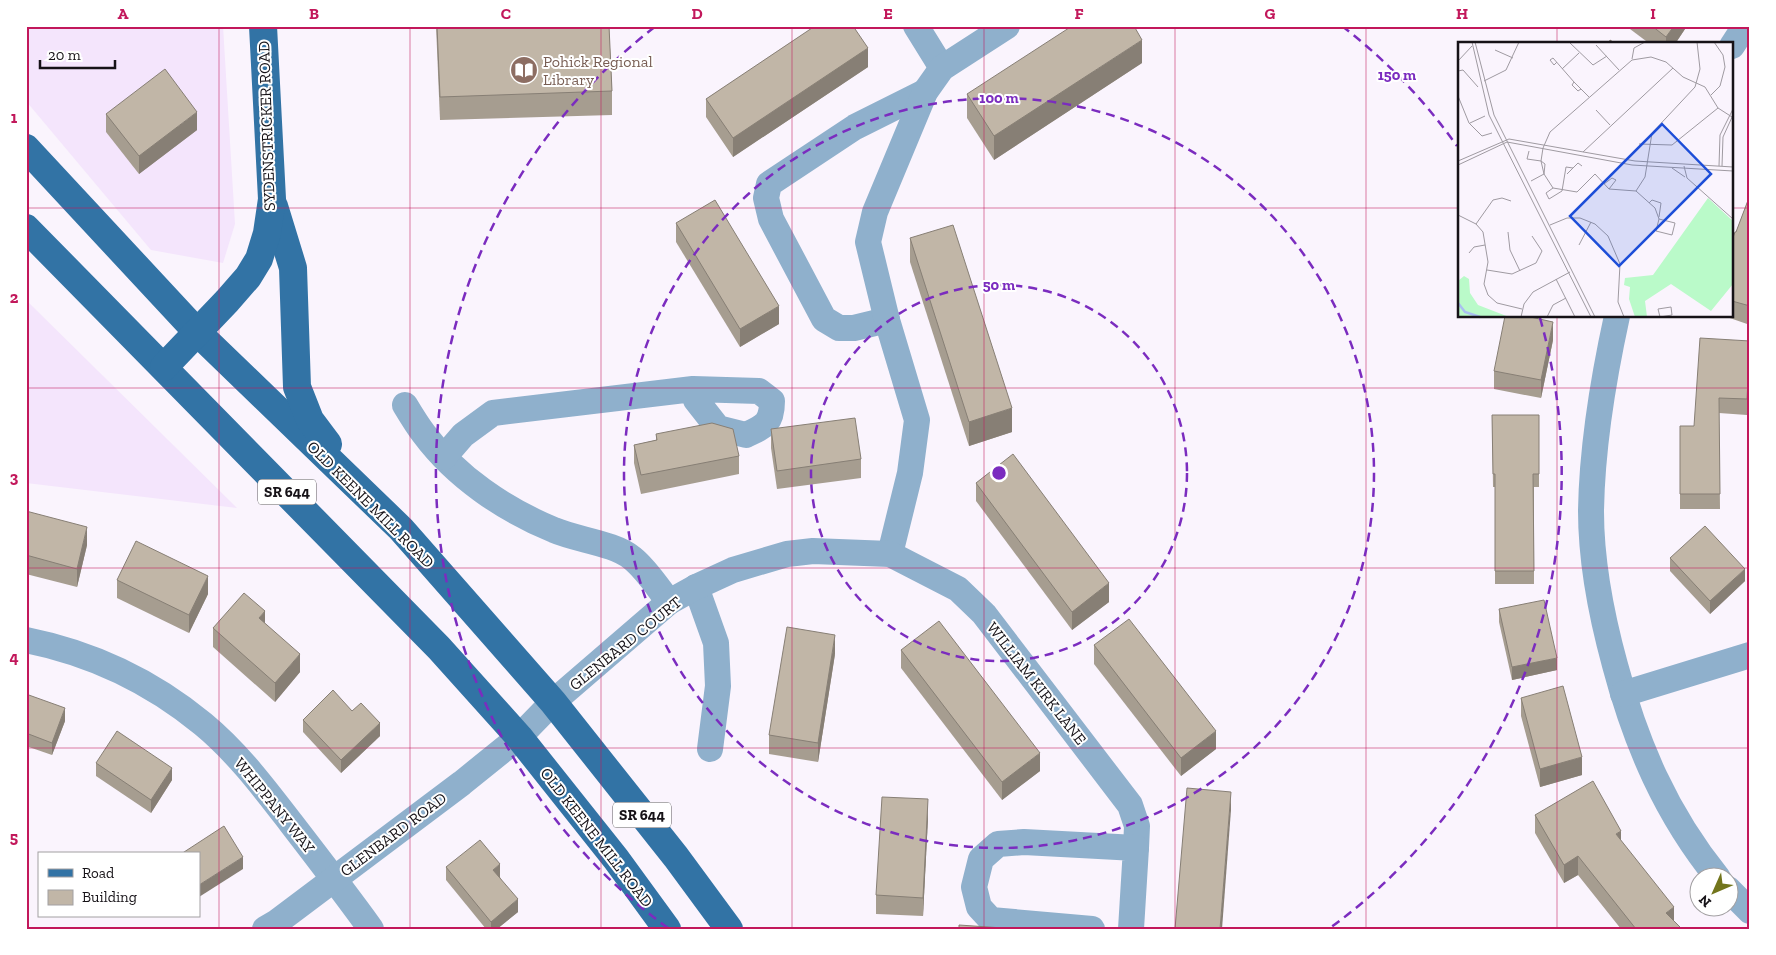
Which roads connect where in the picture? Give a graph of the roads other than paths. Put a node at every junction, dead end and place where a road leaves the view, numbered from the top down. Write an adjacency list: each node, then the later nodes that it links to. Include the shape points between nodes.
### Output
1 (263, 26): 9 (main road, SYDENSTRICKER ROAD)
2 (916, 26): 6 (street)
3 (1007, 26): 6 (street)
4 (1745, 26): 5 (street)
5 (1734, 43)
6 (942, 68): 7 (street)
7 (924, 92): 12 (street, via 875,212 868,242); 12 (street, via 855,127 769,184 766,198 771,219 824,319 839,328)
8 (26, 148): 13 (main road, OLD KEENE MILL ROAD / SR 644)
9 (272, 199): 13 (main road, SYDENSTRICKER ROAD, via 259,259 243,283); 18 (main road, via 293,268 297,387 310,420)
10 (26, 228): 14 (main road, OLD KEENE MILL ROAD / SR 644)
11 (1617, 318): 24 (street, via 1601,396 1591,512 1598,593)
12 (887, 320): 19 (street, via 917,420 910,473)
13 (198, 333): 14 (main road, SYDENSTRICKER ROAD); 18 (main road, OLD KEENE MILL ROAD / SR 644)
14 (164, 367): 26 (main road, OLD KEENE MILL ROAD / SR 644, via 439,648)
15 (693, 389): 17 (street, via 493,412 463,435)
16 (405, 405): 17 (street, via 423,434)
17 (444, 457): 21 (street, via 495,500 554,530 632,558)
18 (365, 496): 25 (main road, OLD KEENE MILL ROAD / SR 644, via 401,529)
19 (890, 554): 20 (street, GLENBARD COURT, via 813,551 787,554 733,570); 28 (street, WILLIAM KIRK LANE, via 958,589 984,614 1130,805 1138,826)
20 (696, 587): 21 (street, GLENBARD COURT); 27 (street, via 716,643 718,686)
21 (669, 602): 25 (street, GLENBARD COURT)
22 (26, 640): 30 (street, WHIPPANY WAY, via 55,646 105,664 172,701 204,725 254,774)
23 (1750, 655): 24 (street)
24 (1623, 694): 29 (street, via 1643,753 1665,798)
25 (553, 702): 26 (street, GLENBARD COURT); 36 (main road, OLD KEENE MILL ROAD / SR 644)
26 (519, 737): 30 (street, GLENBARD ROAD); 35 (main road, OLD KEENE MILL ROAD / SR 644)
27 (710, 749)
28 (1136, 848): 37 (street, via 1024,842 998,844 981,859 974,887 978,908 991,920); 38 (street, WILLIAM KIRK LANE)
29 (1710, 868)
30 (334, 879): 33 (street, GLENBARD ROAD); 34 (street, WHIPPANY WAY)
31 (1738, 899): 32 (street)
32 (1750, 911)
33 (265, 929)
34 (371, 929)
35 (667, 929)
36 (729, 929)
37 (1092, 929)
38 (1130, 929)

